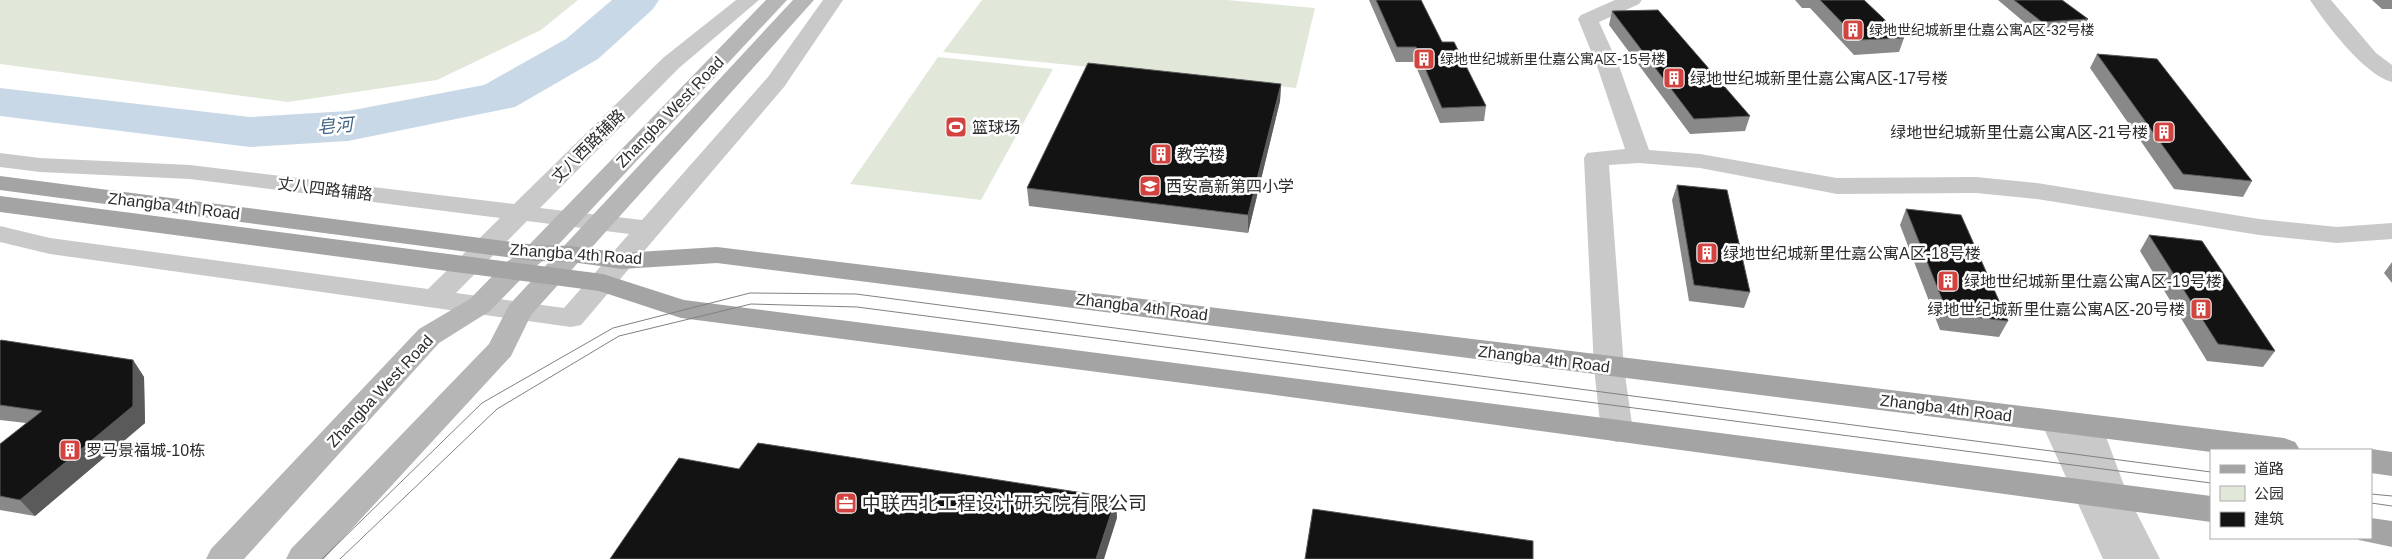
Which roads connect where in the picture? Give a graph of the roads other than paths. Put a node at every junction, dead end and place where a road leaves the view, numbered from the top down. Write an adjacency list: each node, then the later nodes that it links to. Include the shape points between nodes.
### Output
1 (749, 0): 12 (street, 丈八西路辅路, via 671,64)
2 (777, 0): 13 (main road, Zhangba West Road)
3 (804, 0): 14 (main road, Zhangba West Road)
4 (833, 0): 15 (street, via 776,82)
5 (1632, 0): 8 (street, via 1588,19)
6 (2320, 0): 7 (street, via 2368,58)
7 (2392, 75)
8 (1639, 156): 16 (street, via 1700,161 1837,186 1976,185 2037,191 2259,227 2337,235); 25 (street, via 1596,158)
9 (0, 160): 12 (street, 丈八四路辅路, via 190,172)
10 (0, 183): 19 (main road, Zhangba 4th Road)
11 (0, 204): 19 (main road, Zhangba 4th Road)
12 (519, 213): 13 (street, 丈八四路辅路); 19 (street, 丈八西路辅路)
13 (569, 219): 14 (street, 丈八四路辅路); 20 (main road, Zhangba West Road)
14 (601, 222): 15 (street, 丈八四路辅路); 18 (main road, Zhangba West Road)
15 (650, 229): 21 (street)
16 (2392, 231)
17 (0, 234): 22 (street, via 50,246)
18 (571, 254): 20 (main road, Zhangba West Road); 21 (main road, Zhangba 4th Road)
19 (477, 255): 20 (main road, Zhangba 4th Road); 22 (street, 丈八西路辅路)
20 (534, 266): 21 (main road, Zhangba 4th Road); 23 (main road, Zhangba West Road); 24 (main road, Zhangba West Road)
21 (613, 272): 24 (street, via 572,318); 25 (main road, Zhangba 4th Road, via 717,255); 28 (main road, Zhangba 4th Road, via 681,309)
22 (434, 299): 23 (street)
23 (480, 305): 24 (street); 36 (main road, Zhangba West Road, via 429,336)
24 (519, 311): 37 (main road, Zhangba West Road, via 502,349)
25 (1609, 368): 26 (main road, Zhangba 4th Road); 28 (street)
26 (2057, 422): 27 (main road, Zhangba 4th Road); 32 (street)
27 (2088, 426): 29 (main road, Zhangba 4th Road); 32 (street)
28 (1617, 431): 32 (main road, Zhangba 4th Road)
29 (2276, 449)
30 (2372, 461): 31 (main road)
31 (2392, 464)
32 (2100, 495): 33 (main road, Zhangba 4th Road); 38 (street); 39 (street)
33 (2210, 510)
34 (2372, 531): 35 (main road)
35 (2392, 534)
36 (223, 559)
37 (303, 559)
38 (2120, 559)
39 (2143, 559)

